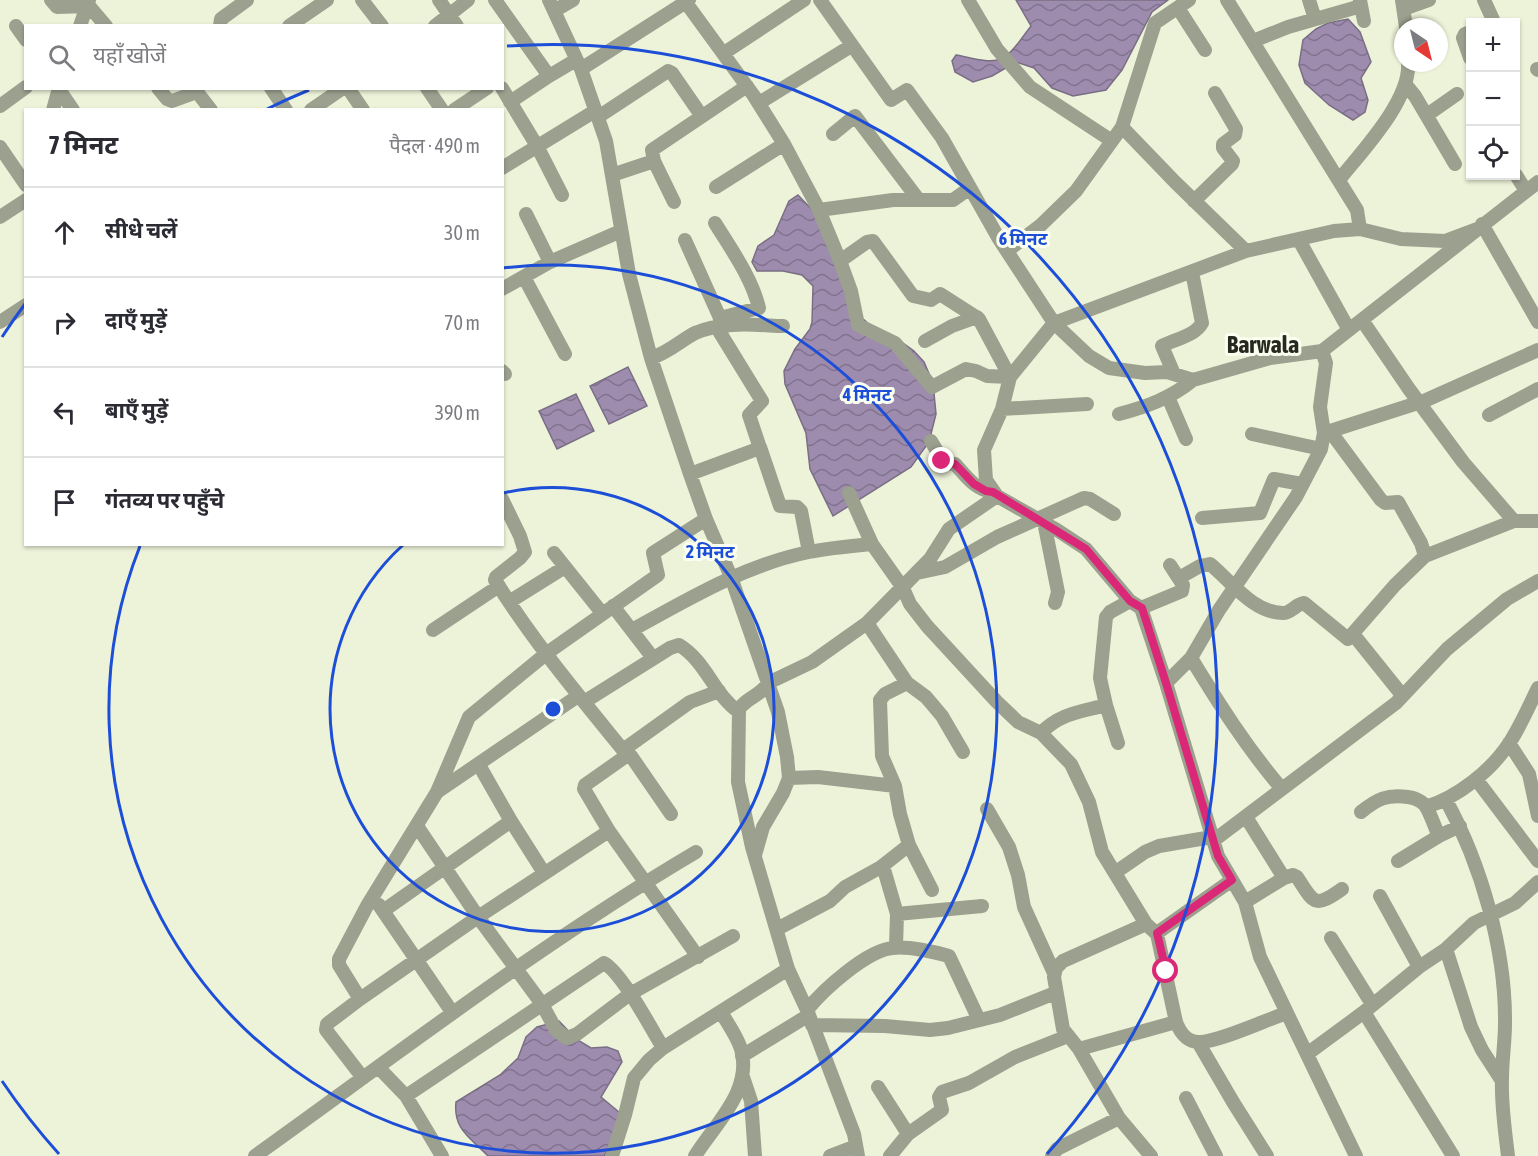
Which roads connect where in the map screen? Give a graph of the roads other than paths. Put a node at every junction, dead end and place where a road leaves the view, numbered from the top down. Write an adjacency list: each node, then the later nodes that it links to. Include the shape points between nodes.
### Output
1 (51, 0): 17 (street, via 57,7)
2 (247, 0): 29 (street, via 225,15)
3 (327, 0): 26 (street)
4 (362, 0): 30 (street)
5 (439, 0): 24 (street)
6 (468, 0): 24 (street)
7 (495, 0): 41 (street)
8 (573, 0): 21 (street)
9 (804, 0): 38 (street)
10 (820, 0): 35 (street)
11 (968, 0): 73 (street, via 997,49 1030,87)
12 (1227, 0): 34 (street)
13 (1309, 0): 23 (street)
14 (1429, 0): 20 (street)
15 (1484, 0): 22 (street)
16 (686, 1): 38 (street); 39 (street)
17 (89, 3): 27 (street); 28 (street)
18 (1361, 3): 23 (street); 25 (street)
19 (1183, 4): 37 (street); 71 (street, via 1155,23)
20 (1403, 4)
21 (552, 6): 39 (street)
22 (1492, 18)
23 (1316, 19): 34 (street)
24 (453, 20)
25 (1364, 21)
26 (297, 23)
27 (81, 24)
28 (105, 24)
29 (220, 24)
30 (380, 24)
31 (16, 26): 33 (street)
32 (1466, 34): 36 (street, via 1462,38)
33 (24, 37)
34 (1252, 41): 81 (street)
35 (851, 46): 58 (street); 86 (street, via 891,100 907,90 942,138)
36 (1466, 48)
37 (1205, 50)
38 (724, 53): 43 (street)
39 (578, 64): 41 (street); 68 (street)
40 (1409, 72): 42 (street)
41 (549, 76): 57 (street)
42 (1406, 85): 70 (street); 81 (street, via 1400,100)
43 (747, 86): 58 (street); 69 (street)
44 (24, 88): 59 (street)
45 (59, 90): 60 (street)
46 (60, 90): 61 (street)
47 (160, 90): 48 (street, via 172,101)
48 (196, 90): 62 (street)
49 (272, 90): 63 (street)
50 (340, 90): 64 (street)
51 (349, 90): 65 (street)
52 (429, 90): 66 (street)
53 (484, 90): 67 (street)
54 (503, 90): 57 (street)
55 (1215, 93): 91 (street, via 1236,129 1235,135 1223,144 1233,161)
56 (1457, 94): 70 (street)
57 (510, 102): 75 (street)
58 (759, 103): 74 (street)
59 (0, 106)
60 (54, 108)
61 (72, 108)
62 (210, 108)
63 (284, 108)
64 (313, 108)
65 (362, 108)
66 (441, 108)
67 (457, 108)
68 (596, 114): 69 (street, via 668,71); 75 (street); 80 (street)
69 (701, 115): 77 (street, via 654,147)
70 (1426, 115): 78 (street)
71 (1122, 127): 73 (street); 91 (street)
72 (833, 134): 89 (street, via 855,116)
73 (1112, 141): 102 (street, via 1076,191 1041,225)
74 (784, 144): 85 (street); 93 (street)
75 (537, 146): 79 (street); 88 (street)
76 (0, 147): 83 (street)
77 (654, 161): 80 (street); 92 (street)
78 (1455, 164)
79 (504, 167)
80 (612, 176): 99 (street)
81 (1339, 180): 98 (street, via 1357,210)
82 (1518, 180): 87 (street)
83 (24, 182)
84 (1538, 182): 87 (street)
85 (717, 187)
86 (970, 188): 89 (street, via 953,200); 102 (street)
87 (1526, 191): 97 (street)
88 (561, 195)
89 (918, 199): 93 (street)
90 (24, 201): 95 (street)
91 (1194, 201): 103 (street)
92 (674, 202)
93 (819, 210): 104 (street)
94 (526, 214): 105 (street)
95 (0, 217)
96 (715, 223): 113 (street, via 759,308)
97 (1480, 226): 98 (street, via 1445,241 1401,239); 111 (street); 114 (street)
98 (1360, 229): 101 (street)
99 (621, 231): 105 (street); 122 (street)
100 (685, 240): 113 (street)
101 (1299, 240): 103 (street); 117 (street)
102 (1006, 251): 115 (street)
103 (1245, 251): 106 (street)
104 (840, 261): 110 (street, via 872,241 913,296 931,300 940,294); 124 (street, via 858,325 895,343 932,387 966,369 987,376)
105 (550, 262): 107 (street)
106 (1192, 272): 115 (street); 123 (street, via 1202,323 1192,333 1162,346)
107 (524, 276): 108 (street); 121 (street)
108 (504, 288)
109 (24, 306): 112 (street)
110 (977, 317): 118 (street); 124 (street)
111 (1362, 320): 117 (street); 128 (street)
112 (0, 322)
113 (720, 322): 116 (street); 122 (street); 137 (street, via 719,331 762,399 749,415)
114 (1538, 322)
115 (1054, 323): 123 (street, via 1089,356 1109,368); 124 (street)
116 (783, 326)
117 (1349, 330): 120 (street)
118 (925, 341)
119 (1538, 350): 128 (street)
120 (1322, 351): 125 (street, via 1270,358); 133 (street, via 1326,363 1320,417)
121 (565, 354)
122 (651, 358): 139 (street)
123 (1174, 374): 125 (street)
124 (1010, 377): 130 (street)
125 (1193, 380): 127 (street)
126 (1538, 389): 132 (street)
127 (1168, 397): 131 (street); 135 (street)
128 (1420, 402): 133 (street); 148 (street, via 1463,462)
129 (1087, 404): 130 (street)
130 (1002, 409): 142 (street, via 983,456 986,480)
131 (1119, 414)
132 (1489, 415)
133 (1327, 432): 138 (street); 153 (street, via 1382,500 1398,502)
134 (1252, 434): 138 (street)
135 (1186, 439)
136 (931, 441): 142 (street, via 944,463 955,464 974,484)
137 (760, 447): 139 (street); 151 (street, via 780,506 801,511)
138 (1321, 449): 140 (street)
139 (690, 474): 146 (street)
140 (1302, 484): 145 (street, via 1273,480 1260,513); 162 (street)
141 (849, 493): 150 (street)
142 (995, 494): 147 (street); 156 (street, via 949,529)
143 (504, 503): 160 (street, via 525,550 495,578)
144 (1114, 514): 147 (street, via 1087,498)
145 (1202, 518)
146 (706, 519): 157 (street); 166 (street, via 654,552 659,574)
147 (1042, 521): 156 (street, via 998,537 945,567); 164 (street, via 1058,592); 165 (street, via 1086,549)
148 (1514, 521): 149 (street); 153 (street)
149 (1538, 521)
150 (873, 544): 151 (street); 161 (street)
151 (809, 552): 157 (street)
152 (554, 553): 155 (street)
153 (1425, 556): 170 (street)
154 (1170, 565): 158 (street)
155 (565, 567): 163 (street); 166 (street)
156 (917, 573): 161 (street)
157 (731, 577): 169 (street); 174 (street)
158 (1179, 578): 162 (street, via 1210,564); 165 (street, via 1183,587 1180,592)
159 (1538, 581): 179 (street, via 1498,606 1447,649)
160 (499, 586): 163 (street); 168 (street)
161 (903, 588): 167 (street); 183 (street, via 927,626 992,697 1018,722)
162 (1234, 589): 170 (street, via 1257,605 1282,613 1304,603 1346,639); 173 (street)
163 (509, 602): 171 (street)
164 (1055, 603)
165 (1136, 605): 176 (street); 181 (street, via 1110,612 1105,620 1100,678)
166 (607, 609): 169 (street); 171 (street)
167 (867, 623): 174 (street, via 812,662); 175 (street)
168 (433, 630)
169 (632, 630): 172 (street)
170 (1353, 634): 179 (street)
171 (547, 653): 180 (street); 193 (street, via 468,717)
172 (653, 658): 178 (street, via 681,646 702,666); 180 (street)
173 (1191, 658): 176 (street); 192 (street, via 1234,727)
174 (768, 683): 182 (street, via 742,703); 189 (street, via 778,712)
175 (907, 683): 187 (street, via 942,716); 191 (street, via 880,700 882,752)
176 (1166, 683): 206 (street)
177 (1538, 688): 185 (street)
178 (719, 691): 182 (street); 186 (street, via 690,702)
179 (1402, 695): 192 (street)
180 (581, 699): 186 (street); 188 (street)
181 (1106, 705): 183 (street, via 1059,718); 184 (street)
182 (739, 712): 209 (street, via 738,782)
183 (1041, 733): 214 (street, via 1076,773 1089,802 1102,852)
184 (1118, 743)
185 (1509, 743): 190 (street); 199 (street, via 1529,774)
186 (626, 752): 198 (street); 204 (street, via 583,786)
187 (963, 752)
188 (479, 765): 193 (street); 201 (street)
189 (789, 778): 191 (street, via 818,777); 209 (street, via 763,827)
190 (1476, 779): 194 (street); 211 (street)
191 (895, 786): 207 (street)
192 (1282, 789): 200 (street)
193 (437, 792): 202 (street)
194 (1446, 801): 195 (street); 203 (street)
195 (1426, 807): 197 (street, via 1414,798 1391,795); 205 (street)
196 (987, 809): 241 (street, via 1009,848 1024,907)
197 (1361, 812)
198 (671, 814)
199 (1538, 816)
200 (1246, 817): 206 (street); 216 (street)
201 (511, 821): 213 (street); 215 (street)
202 (417, 826): 213 (street); 223 (street)
203 (1460, 826): 205 (street); 228 (street)
204 (609, 831): 215 (street); 218 (street)
205 (1439, 836): 210 (street)
206 (1212, 839): 214 (street, via 1159,846); 217 (street)
207 (909, 845): 212 (street); 221 (street)
208 (696, 852): 218 (street)
209 (755, 855): 231 (street)
210 (1398, 861)
211 (1538, 861)
212 (883, 866): 227 (street); 231 (street, via 844,888 830,901)
213 (445, 867): 226 (street); 229 (street)
214 (1116, 872): 230 (street)
215 (544, 873): 229 (street)
216 (1284, 878): 220 (street, via 1296,876 1315,902); 224 (street)
217 (1232, 880): 224 (street); 230 (street)
218 (646, 881): 236 (street); 239 (street)
219 (1538, 882): 228 (street, via 1515,903)
220 (1342, 889)
221 (932, 890)
222 (1380, 896): 238 (street)
223 (373, 897): 226 (street); 244 (street, via 338,962)
224 (1245, 902): 249 (street, via 1260,957)
225 (982, 906): 227 (street)
226 (383, 911): 237 (street)
227 (897, 914): 234 (street)
228 (1491, 915): 235 (street, via 1474,923); 262 (street, via 1499,952 1505,1022)
229 (478, 917): 237 (street); 239 (street)
230 (1151, 928): 241 (street, via 1063,961); 252 (street)
231 (777, 929): 240 (street)
232 (733, 936): 236 (street)
233 (1331, 938): 246 (street)
234 (896, 947): 250 (street, via 879,952 844,975 818,997); 251 (street, via 949,956)
235 (1446, 949): 238 (street); 262 (street, via 1471,1027)
236 (698, 957): 243 (street)
237 (417, 961): 244 (street); 247 (street)
238 (1419, 967): 246 (street)
239 (515, 969): 245 (street); 247 (street)
240 (788, 969): 248 (street); 250 (street)
241 (1054, 973): 242 (street)
242 (1055, 993): 251 (street); 253 (street)
243 (630, 994): 245 (street, via 604,963); 245 (street, via 569,1038 556,1030); 255 (street)
244 (360, 999): 261 (street, via 326,1027)
245 (542, 1004): 264 (street)
246 (1368, 1008): 257 (street); 281 (street)
247 (452, 1012): 259 (street)
248 (721, 1012): 255 (street); 258 (street)
249 (1287, 1013): 254 (street); 257 (street)
250 (809, 1017): 251 (street, via 930,1030); 258 (street); 268 (street)
251 (979, 1020)
252 (1176, 1022): 254 (street, via 1182,1035); 256 (street)
253 (1068, 1036): 256 (street); 267 (street, via 942,1092 942,1110)
254 (1198, 1042): 279 (street)
255 (663, 1048): 271 (street, via 634,1078)
256 (1079, 1048): 266 (street)
257 (1307, 1054): 280 (street)
258 (742, 1056): 260 (street)
259 (378, 1067): 261 (street); 264 (street)
260 (743, 1077): 272 (street, via 737,1094); 273 (street, via 751,1101)
261 (363, 1078): 269 (street)
262 (1502, 1081): 282 (street)
263 (878, 1087): 267 (street)
264 (406, 1096): 270 (street)
265 (1186, 1098): 278 (street)
266 (1119, 1118): 276 (street, via 1057,1149); 277 (street)
267 (908, 1134): 275 (street)
268 (857, 1151): 274 (street)
269 (255, 1156)
270 (442, 1156)
271 (612, 1156)
272 (695, 1156)
273 (755, 1156)
274 (830, 1156)
275 (890, 1156)
276 (1052, 1156)
277 (1151, 1156)
278 (1216, 1156)
279 (1267, 1156)
280 (1356, 1156)
281 (1453, 1156)
282 (1508, 1156)

